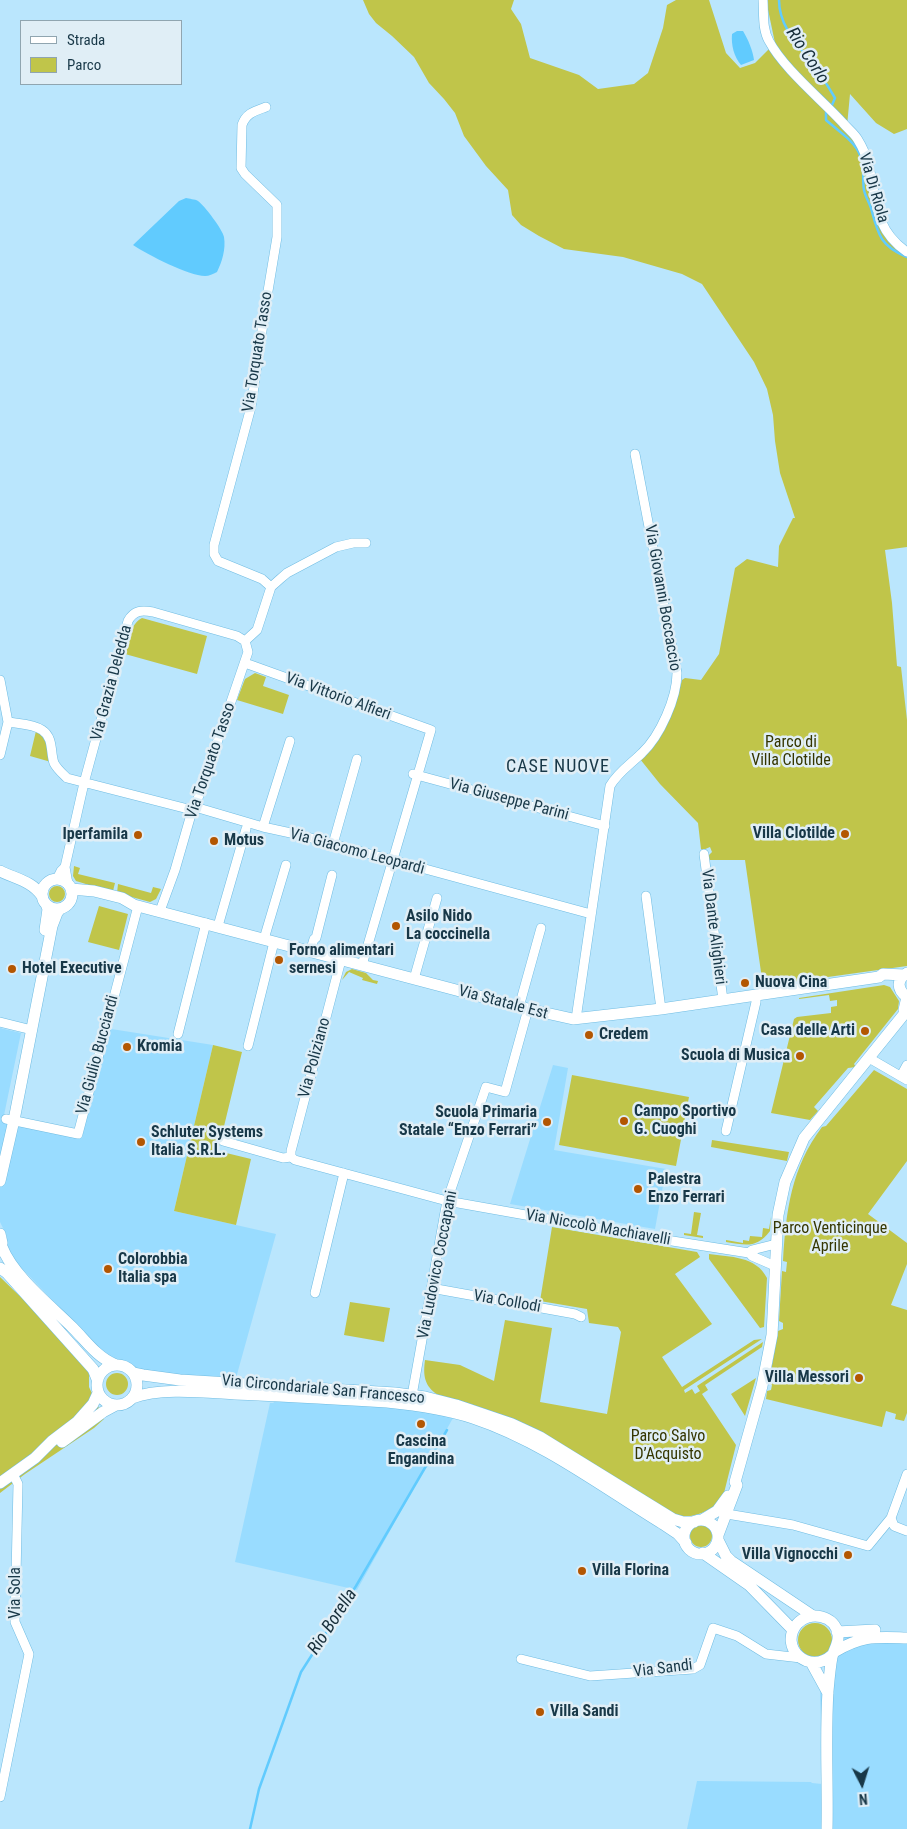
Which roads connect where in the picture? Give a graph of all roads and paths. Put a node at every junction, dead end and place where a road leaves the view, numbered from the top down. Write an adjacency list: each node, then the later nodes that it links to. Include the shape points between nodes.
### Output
1 (763, 0): 3 (street, Via Di Riola, via 768,41 858,139 868,160 881,222 891,240)
2 (266, 107): 6 (street, Via Torquato Tasso, via 244,118 241,168 277,205 278,237 251,407 214,554 218,561 262,579)
3 (907, 252)
4 (635, 454): 17 (street, Via Giovanni Boccaccio, via 677,686 659,730 648,747 610,786)
5 (366, 543): 6 (street, via 330,550 287,573)
6 (272, 587): 7 (street, via 257,630)
7 (245, 641): 8 (street, Via Torquato Tasso, via 248,652); 15 (street, Via Grazia Deledda, via 153,612 139,611 131,615)
8 (245, 663): 14 (street, Via Vittorio Alfieri, via 431,730); 16 (street, Via Torquato Tasso)
9 (0, 680): 10 (street)
10 (8, 722): 12 (street); 15 (street, Via Giacomo Leopardi, via 44,731 60,772 67,778)
11 (290, 741): 18 (street)
12 (0, 751)
13 (357, 759): 20 (street)
14 (415, 774): 17 (street, Via Giuseppe Parini); 22 (street)
15 (84, 783): 16 (street, Via Giacomo Leopardi, via 188,809); 26 (street, Via Grazia Deledda)
16 (195, 807): 18 (street, Via Giacomo Leopardi); 32 (street, Via Torquato Tasso)
17 (605, 826): 33 (street, Via Giovanni Boccaccio)
18 (263, 827): 20 (street, Via Giacomo Leopardi)
19 (246, 829): 35 (street)
20 (333, 844): 22 (street, Via Giacomo Leopardi)
21 (704, 854): 45 (street, Via Dante Alighieri)
22 (392, 861): 33 (street, Via Giacomo Leopardi); 40 (street)
23 (286, 865): 37 (street)
24 (0, 870): 26 (street, Via Statale Est); 29 (street, Via Statale Est, via 26,881 38,890)
25 (332, 875): 38 (street)
26 (61, 884): 29 (street, via 43,888); 30 (street, via 72,896); 31 (street, Via Statale Est, via 122,898)
27 (646, 896): 47 (street)
28 (437, 898): 42 (street)
29 (44, 900): 30 (street, Via Statale Est, via 53,908); 51 (street, via 47,918)
30 (65, 905): 31 (street, Via Statale Est, via 88,897); 51 (street, via 56,913 52,926)
31 (136, 905): 32 (street, Via Statale Est); 57 (street, Via Giulio Bucciardi, via 78,1134)
32 (160, 911): 34 (street, Via Statale Est)
33 (591, 914): 49 (street, Via Giovanni Boccaccio)
34 (206, 923): 35 (street, Via Statale Est); 52 (street)
35 (218, 926): 37 (street, Via Statale Est)
36 (541, 928): 46 (street)
37 (269, 940): 38 (street, Via Statale Est); 53 (street)
38 (310, 952): 39 (street, Via Statale Est)
39 (341, 960): 40 (street, Via Statale Est); 61 (street, Via Poliziano)
40 (362, 965): 42 (street, Via Statale Est)
41 (903, 978): 43 (street, Via Statale Est, via 883,974 882,978); 44 (street, Via Statale Est, via 900,990)
42 (414, 979): 46 (street, Via Statale Est)
43 (756, 996): 45 (street, Via Statale Est); 58 (street)
44 (907, 997): 48 (street)
45 (723, 1000): 47 (street, Via Statale Est)
46 (524, 1008): 49 (street, Via Statale Est); 64 (street, Via Ludovico Coccapani, via 506,1092 486,1087)
47 (661, 1009): 49 (street, Via Statale Est)
48 (906, 1012): 54 (street)
49 (576, 1019)
50 (0, 1022): 51 (street)
51 (29, 1029): 57 (street)
52 (178, 1034)
53 (248, 1046)
54 (869, 1058): 56 (street); 66 (street, via 804,1138 785,1182)
55 (907, 1065): 56 (street)
56 (904, 1078)
57 (10, 1120): 60 (street); 63 (street)
58 (726, 1131)
59 (223, 1141): 61 (street, via 283,1158)
60 (0, 1150)
61 (291, 1156): 62 (street, via 295,1160)
62 (344, 1173): 64 (street); 72 (street)
63 (0, 1181)
64 (447, 1201): 68 (street, Via Niccolò Machiavelli); 71 (street, Via Ludovico Coccapani)
65 (0, 1234): 67 (street, Via Circondariale San Francesco)
66 (776, 1244): 68 (street, Via Niccolò Machiavelli); 69 (street)
67 (1, 1249): 74 (street, Via Circondariale San Francesco, via 29,1285 99,1355)
68 (749, 1252): 69 (street, Via Niccolò Machiavelli)
69 (775, 1266): 84 (street, via 768,1361)
70 (0, 1268): 76 (street, via 93,1369)
71 (431, 1288): 73 (street, Via Collodi, via 575,1314); 79 (street, Via Ludovico Coccapani)
72 (316, 1294)
73 (581, 1318)
74 (114, 1364): 75 (street, Via Circondariale San Francesco); 76 (street, via 105,1368)
75 (133, 1373): 78 (street, via 137,1385); 79 (street, Via Circondariale San Francesco)
76 (97, 1379): 77 (street)
77 (98, 1393): 80 (street, via 107,1403); 81 (street, via 77,1422)
78 (132, 1398): 79 (street, Via Circondariale San Francesco, via 155,1392 211,1392); 80 (street, Via Circondariale San Francesco)
79 (411, 1400): 88 (street, Via Circondariale San Francesco, via 465,1408 512,1424 540,1437 673,1519); 91 (street, Via Circondariale San Francesco, via 473,1418 536,1445 663,1524)
80 (116, 1405): 81 (street, Via Circondariale San Francesco)
81 (35, 1458): 82 (street)
82 (13, 1474): 85 (street); 104 (street, Via Sola, via 18,1484 15,1622 28,1654)
83 (907, 1474): 87 (street)
84 (735, 1482): 86 (street, via 737,1485); 88 (street, via 722,1505)
85 (0, 1483)
86 (726, 1514): 87 (street, via 792,1525 868,1546); 90 (street)
87 (891, 1518): 89 (street, via 894,1526)
88 (698, 1521): 90 (street, via 712,1524); 91 (street, via 686,1531)
89 (907, 1531)
90 (718, 1537): 92 (street, via 713,1549); 93 (street, via 731,1561)
91 (686, 1544): 92 (street, via 693,1551)
92 (703, 1553): 94 (street, via 749,1585)
93 (813, 1616): 94 (street, via 801,1620); 96 (street, via 827,1619)
94 (793, 1630): 98 (street)
95 (907, 1631): 96 (street)
96 (837, 1632): 99 (street, via 838,1643)
97 (907, 1638): 99 (street, via 864,1638)
98 (792, 1645): 100 (street); 102 (street)
99 (833, 1654): 102 (street, via 823,1661); 103 (street)
100 (774, 1655): 101 (street, Via Sandi, via 761,1653 737,1636 714,1628 700,1664 693,1669 590,1676); 102 (street, Via Sandi)
101 (521, 1659)
102 (806, 1660): 103 (street)
103 (828, 1693): 105 (street)
104 (0, 1797)
105 (827, 1829)

